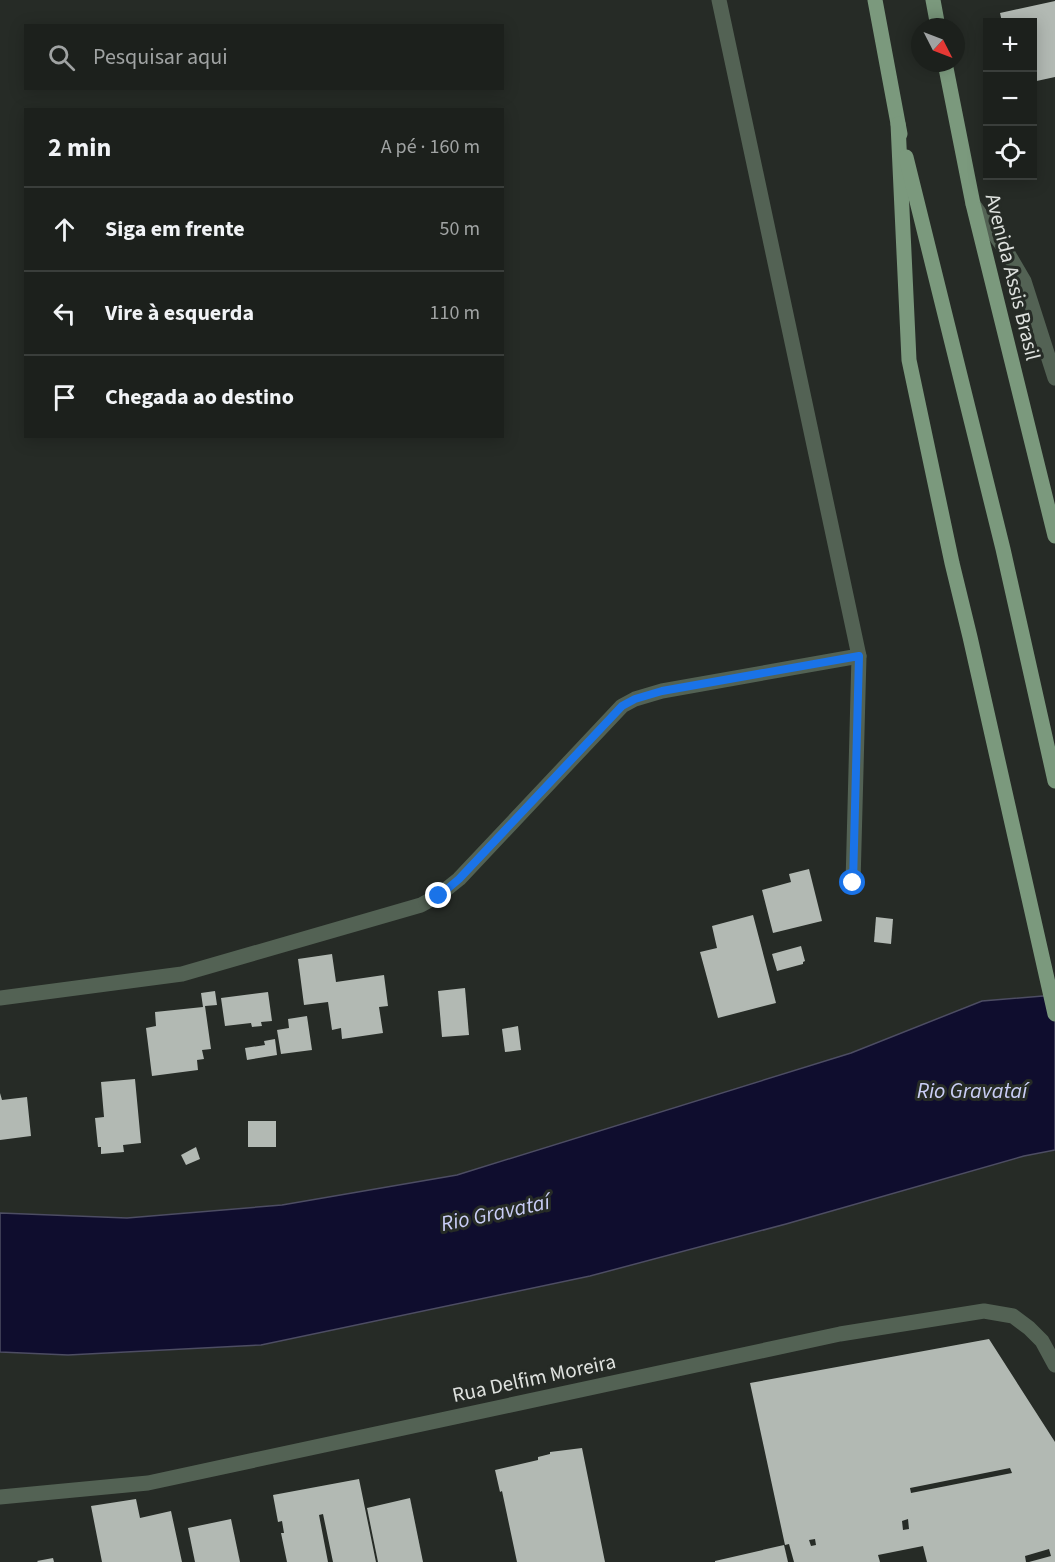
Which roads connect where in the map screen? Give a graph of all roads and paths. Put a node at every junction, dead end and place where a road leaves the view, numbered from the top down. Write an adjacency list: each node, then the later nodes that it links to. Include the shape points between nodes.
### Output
1 (719, 0): 10 (street)
2 (875, 0): 6 (main road)
3 (933, 0): 4 (main road)
4 (936, 18)
5 (947, 72): 7 (main road, Avenida Assis Brasil)
6 (898, 123): 11 (main road, via 1005,555); 14 (main road, via 909,360)
7 (973, 204): 8 (street, via 1024,280); 9 (main road, Avenida Assis Brasil)
8 (1055, 378)
9 (1055, 536)
10 (859, 656): 12 (street); 13 (street, via 662,691 622,706 459,879 421,905 182,974)
11 (1055, 781)
12 (853, 883)
13 (0, 998)
14 (1055, 1014)
15 (1055, 1365): 16 (street, Rua Delfim Moreira, via 1042,1341 1029,1328 1013,1316 984,1311 840,1334 148,1483)
16 (0, 1497)

